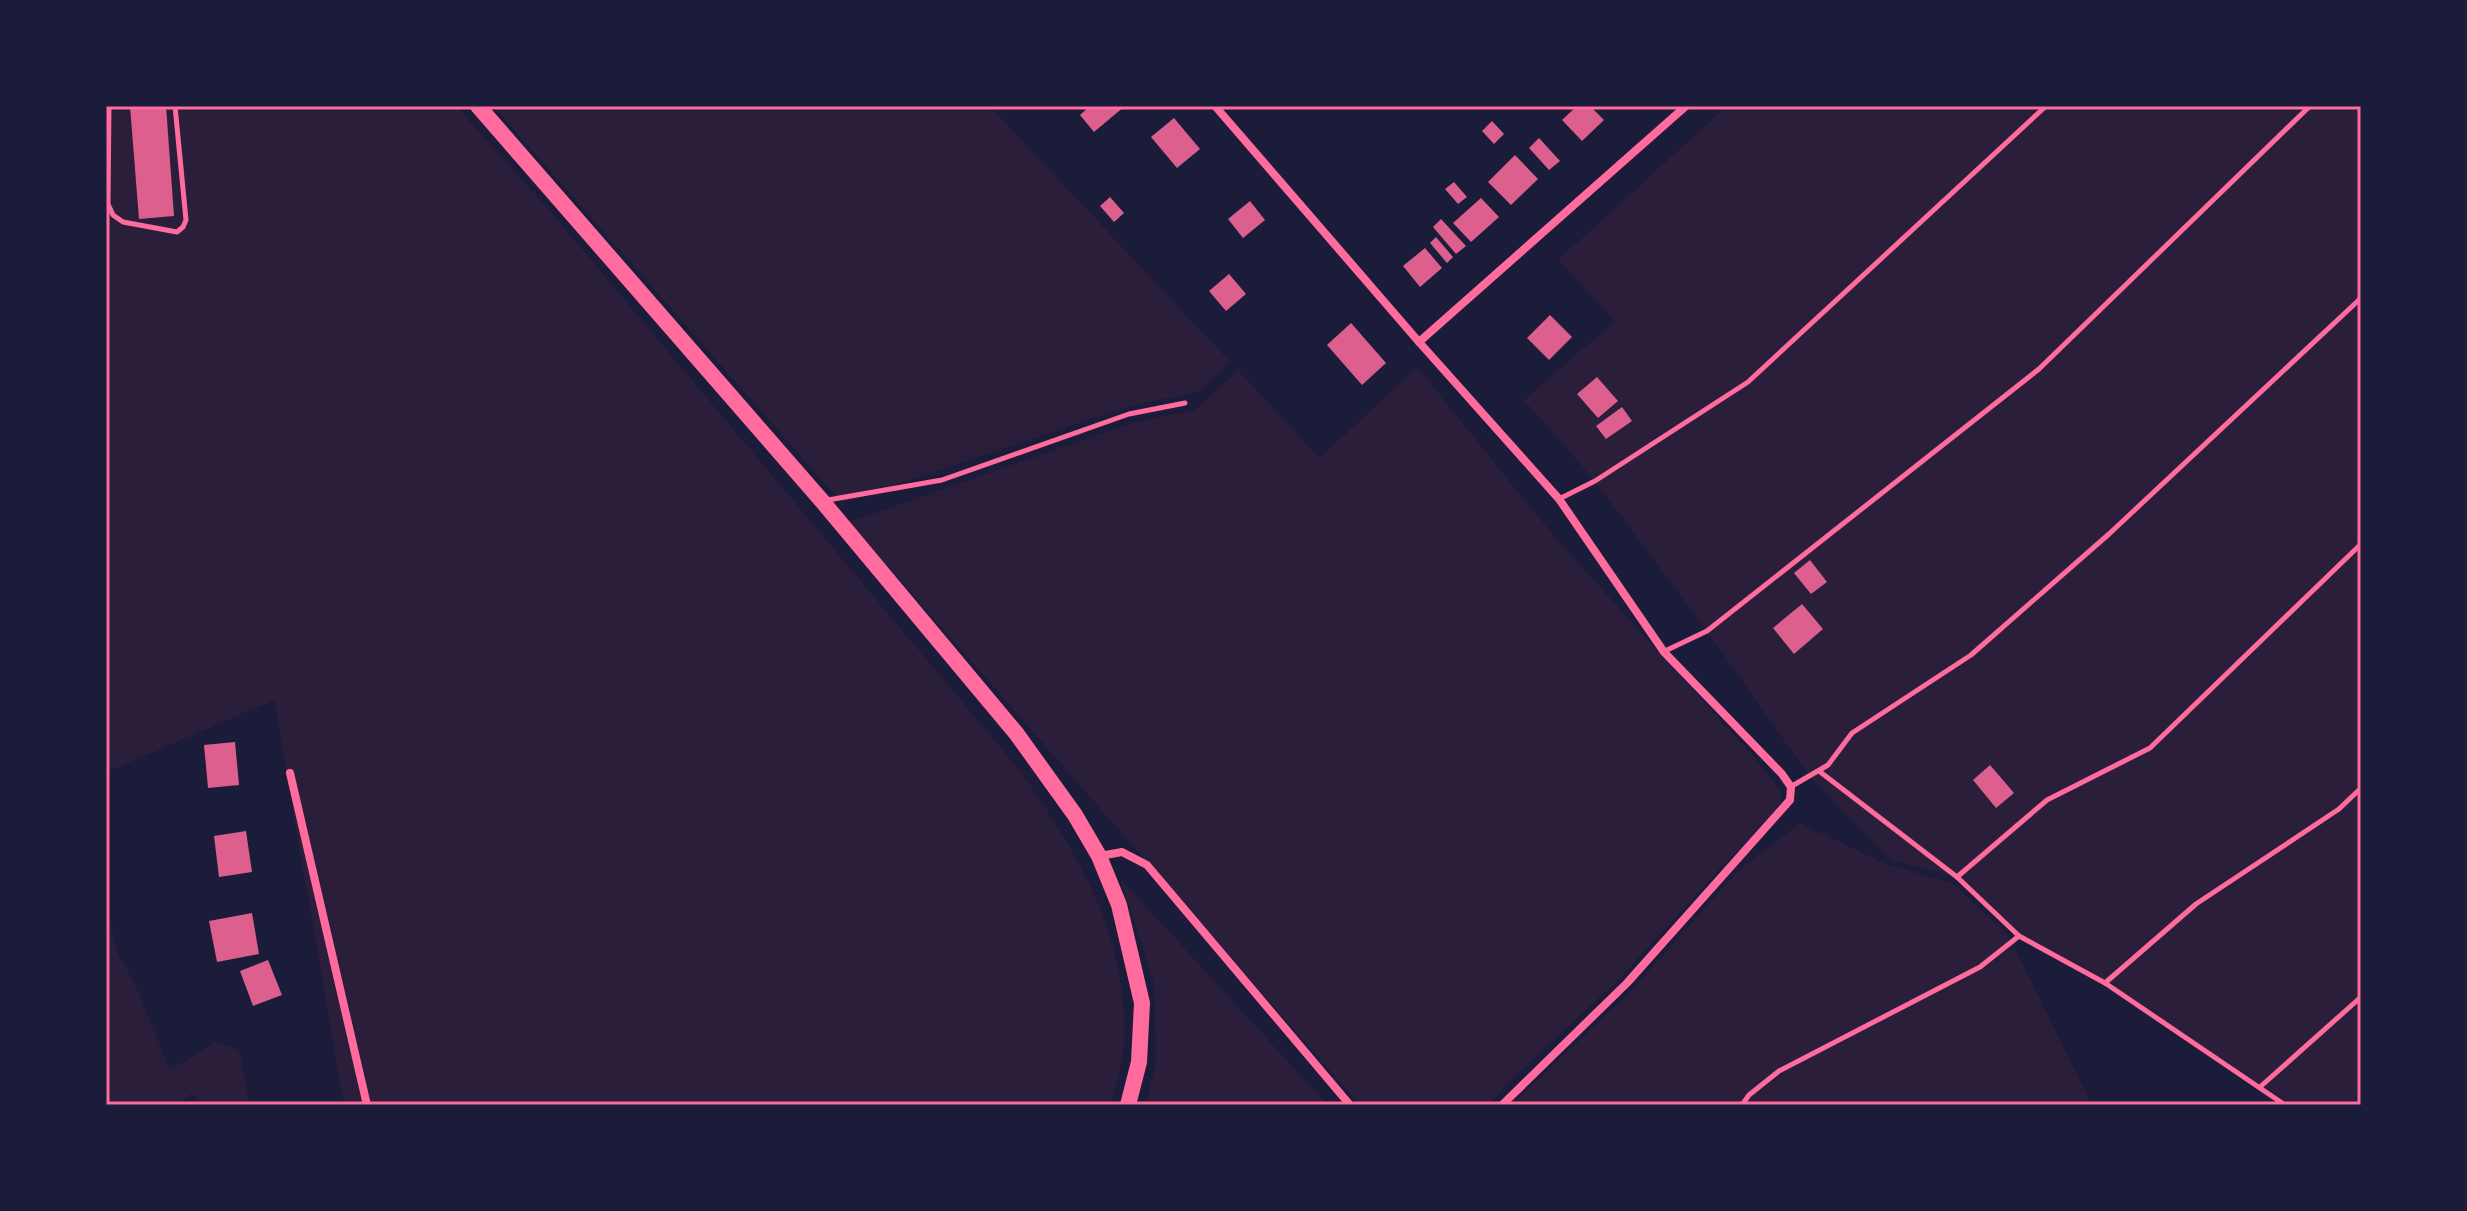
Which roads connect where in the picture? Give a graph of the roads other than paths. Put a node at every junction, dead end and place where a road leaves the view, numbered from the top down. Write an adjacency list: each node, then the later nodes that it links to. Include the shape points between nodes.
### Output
1 (109, 106): 2 (lane, via 108,204 113,215 123,222 177,232 186,220)
2 (175, 106)
3 (478, 106): 12 (main road)
4 (1215, 106): 9 (street)
5 (1686, 106): 9 (street)
6 (2046, 106): 11 (lane, via 1748,382)
7 (2310, 106): 14 (lane, via 2039,369 1707,631)
8 (2361, 298): 15 (lane, via 1994,635 1852,733)
9 (1419, 342): 11 (street)
10 (1185, 403): 12 (lane, via 1129,414 942,480)
11 (1559, 499): 14 (street)
12 (822, 501): 19 (main road, via 1016,733)
13 (2361, 544): 20 (lane, via 2150,748 2047,800)
14 (1664, 652): 17 (street)
15 (1819, 771): 17 (lane); 20 (lane)
16 (290, 773): 25 (street)
17 (1791, 787): 28 (street, via 1790,800 1627,983)
18 (2361, 788): 22 (lane, via 2339,809 2196,904)
19 (1099, 856): 26 (main road, via 1119,905 1142,1003 1139,1062); 27 (street, via 1122,852 1147,865)
20 (1957, 877): 21 (lane)
21 (2019, 936): 22 (lane); 29 (lane, via 1980,967 1779,1071)
22 (2105, 983): 24 (lane)
23 (2361, 997): 24 (lane)
24 (2260, 1087): 30 (lane)
25 (367, 1105)
26 (1128, 1105)
27 (1350, 1105)
28 (1502, 1105)
29 (1742, 1105)
30 (2285, 1105)

